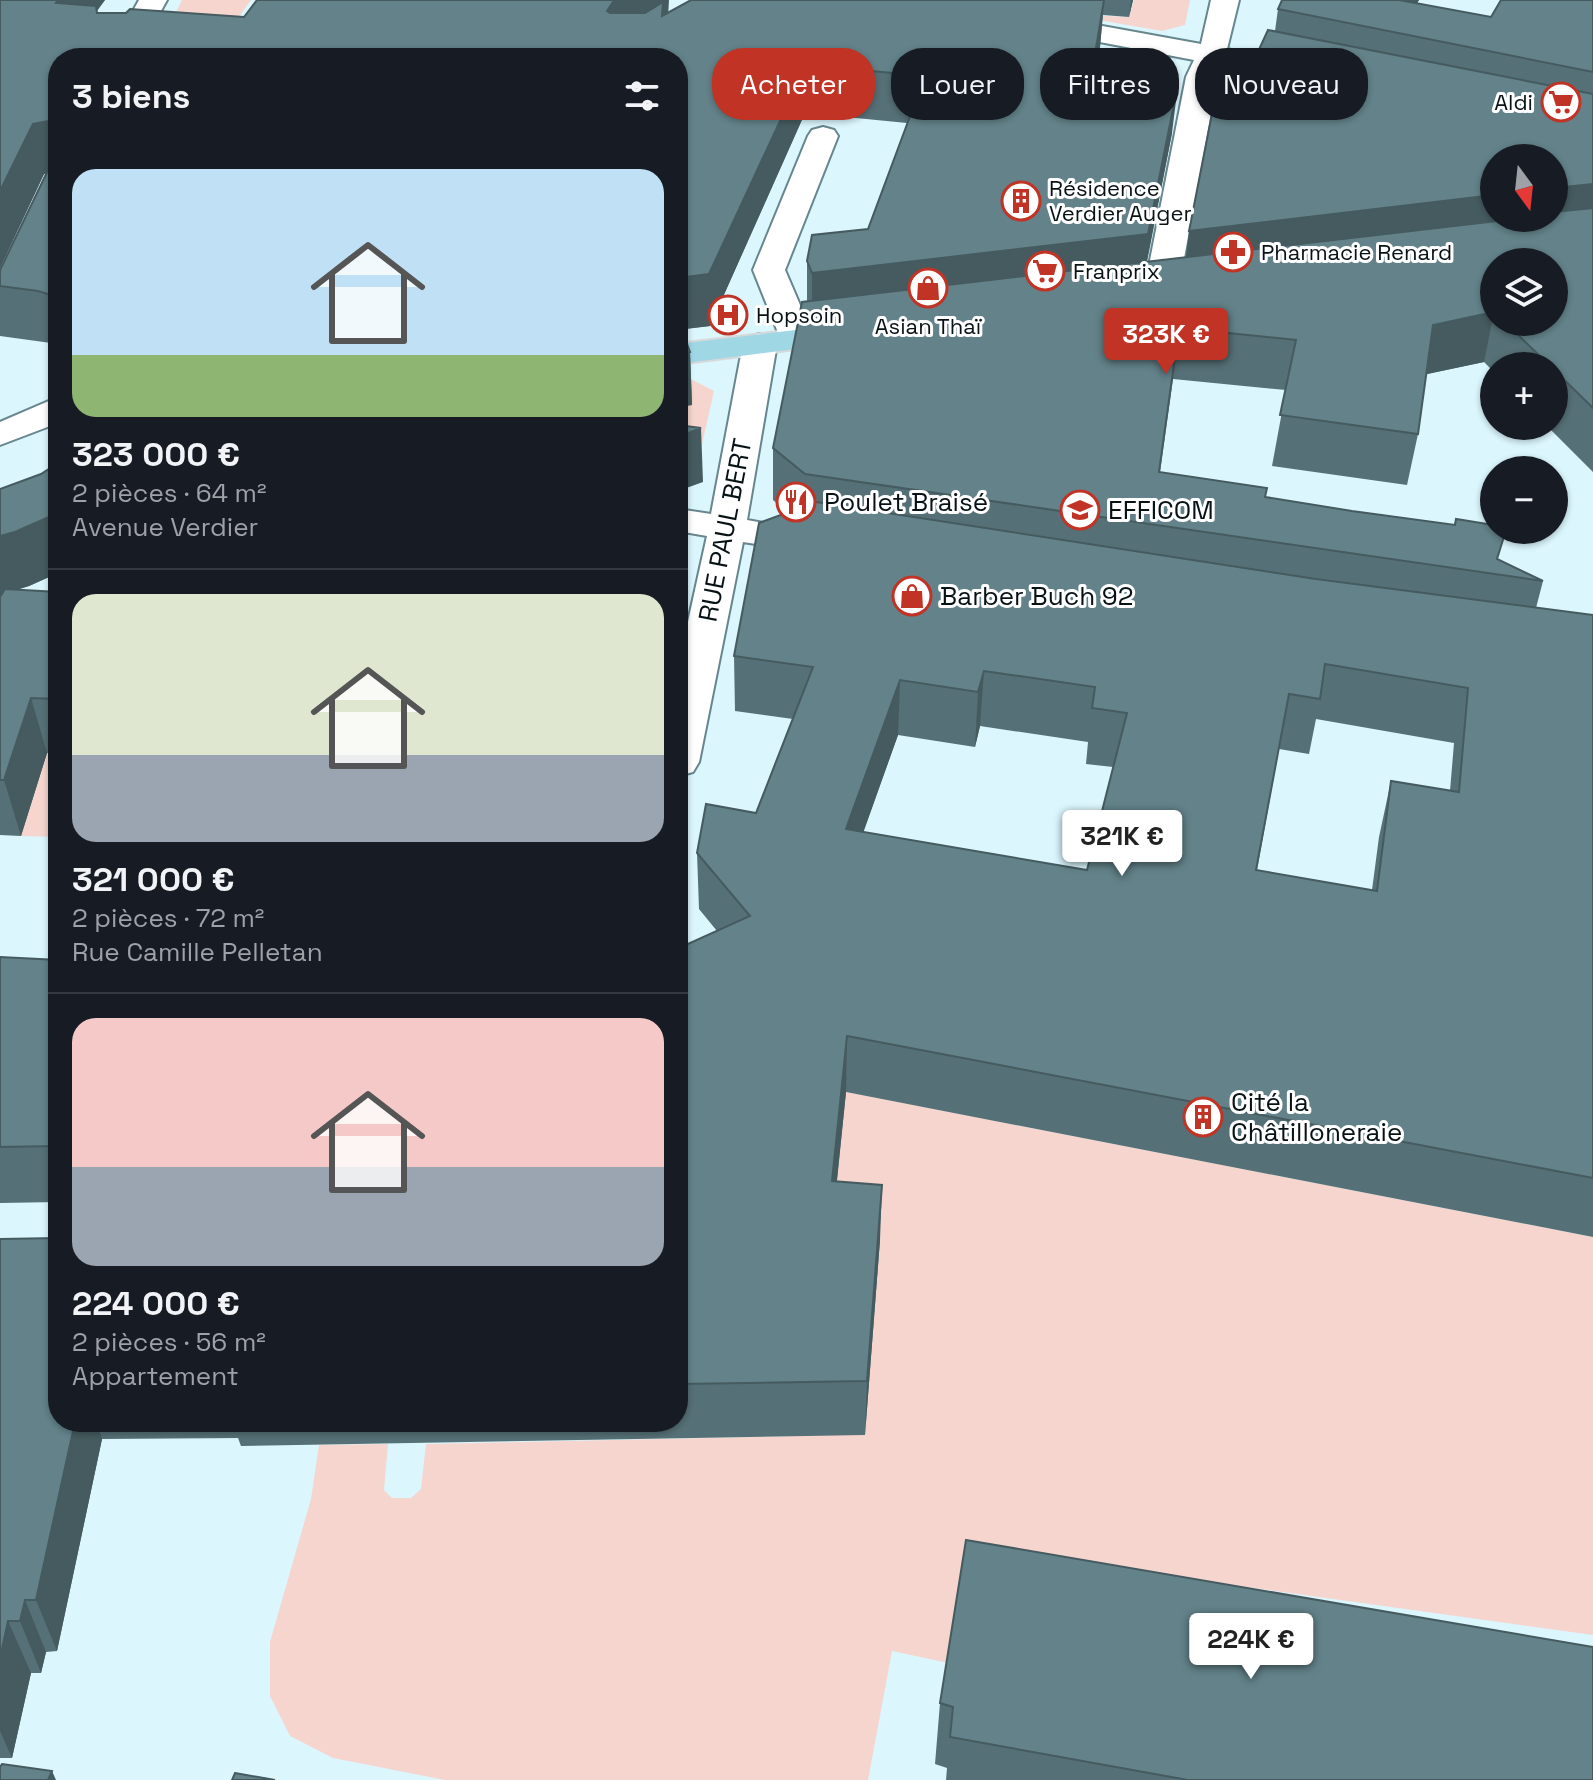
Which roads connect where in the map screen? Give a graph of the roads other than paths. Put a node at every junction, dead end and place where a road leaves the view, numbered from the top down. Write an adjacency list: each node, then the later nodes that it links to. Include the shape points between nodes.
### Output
1 (153, 0): 4 (street)
2 (1225, 0): 5 (street)
3 (1017, 19): 6 (street)
4 (127, 48)
5 (1214, 48)
6 (1195, 52)
7 (1195, 108): 9 (street)
8 (823, 136): 11 (street, via 769,270)
9 (1159, 296)
10 (881, 330): 11 (main road)
11 (798, 340): 12 (main road)
12 (760, 344): 13 (main road); 17 (street, RUE PAUL BERT)
13 (688, 353)
14 (48, 420): 15 (street)
15 (0, 434)
16 (688, 522): 17 (street)
17 (727, 529): 18 (street); 19 (street, RUE PAUL BERT)
18 (853, 549)
19 (688, 714)

